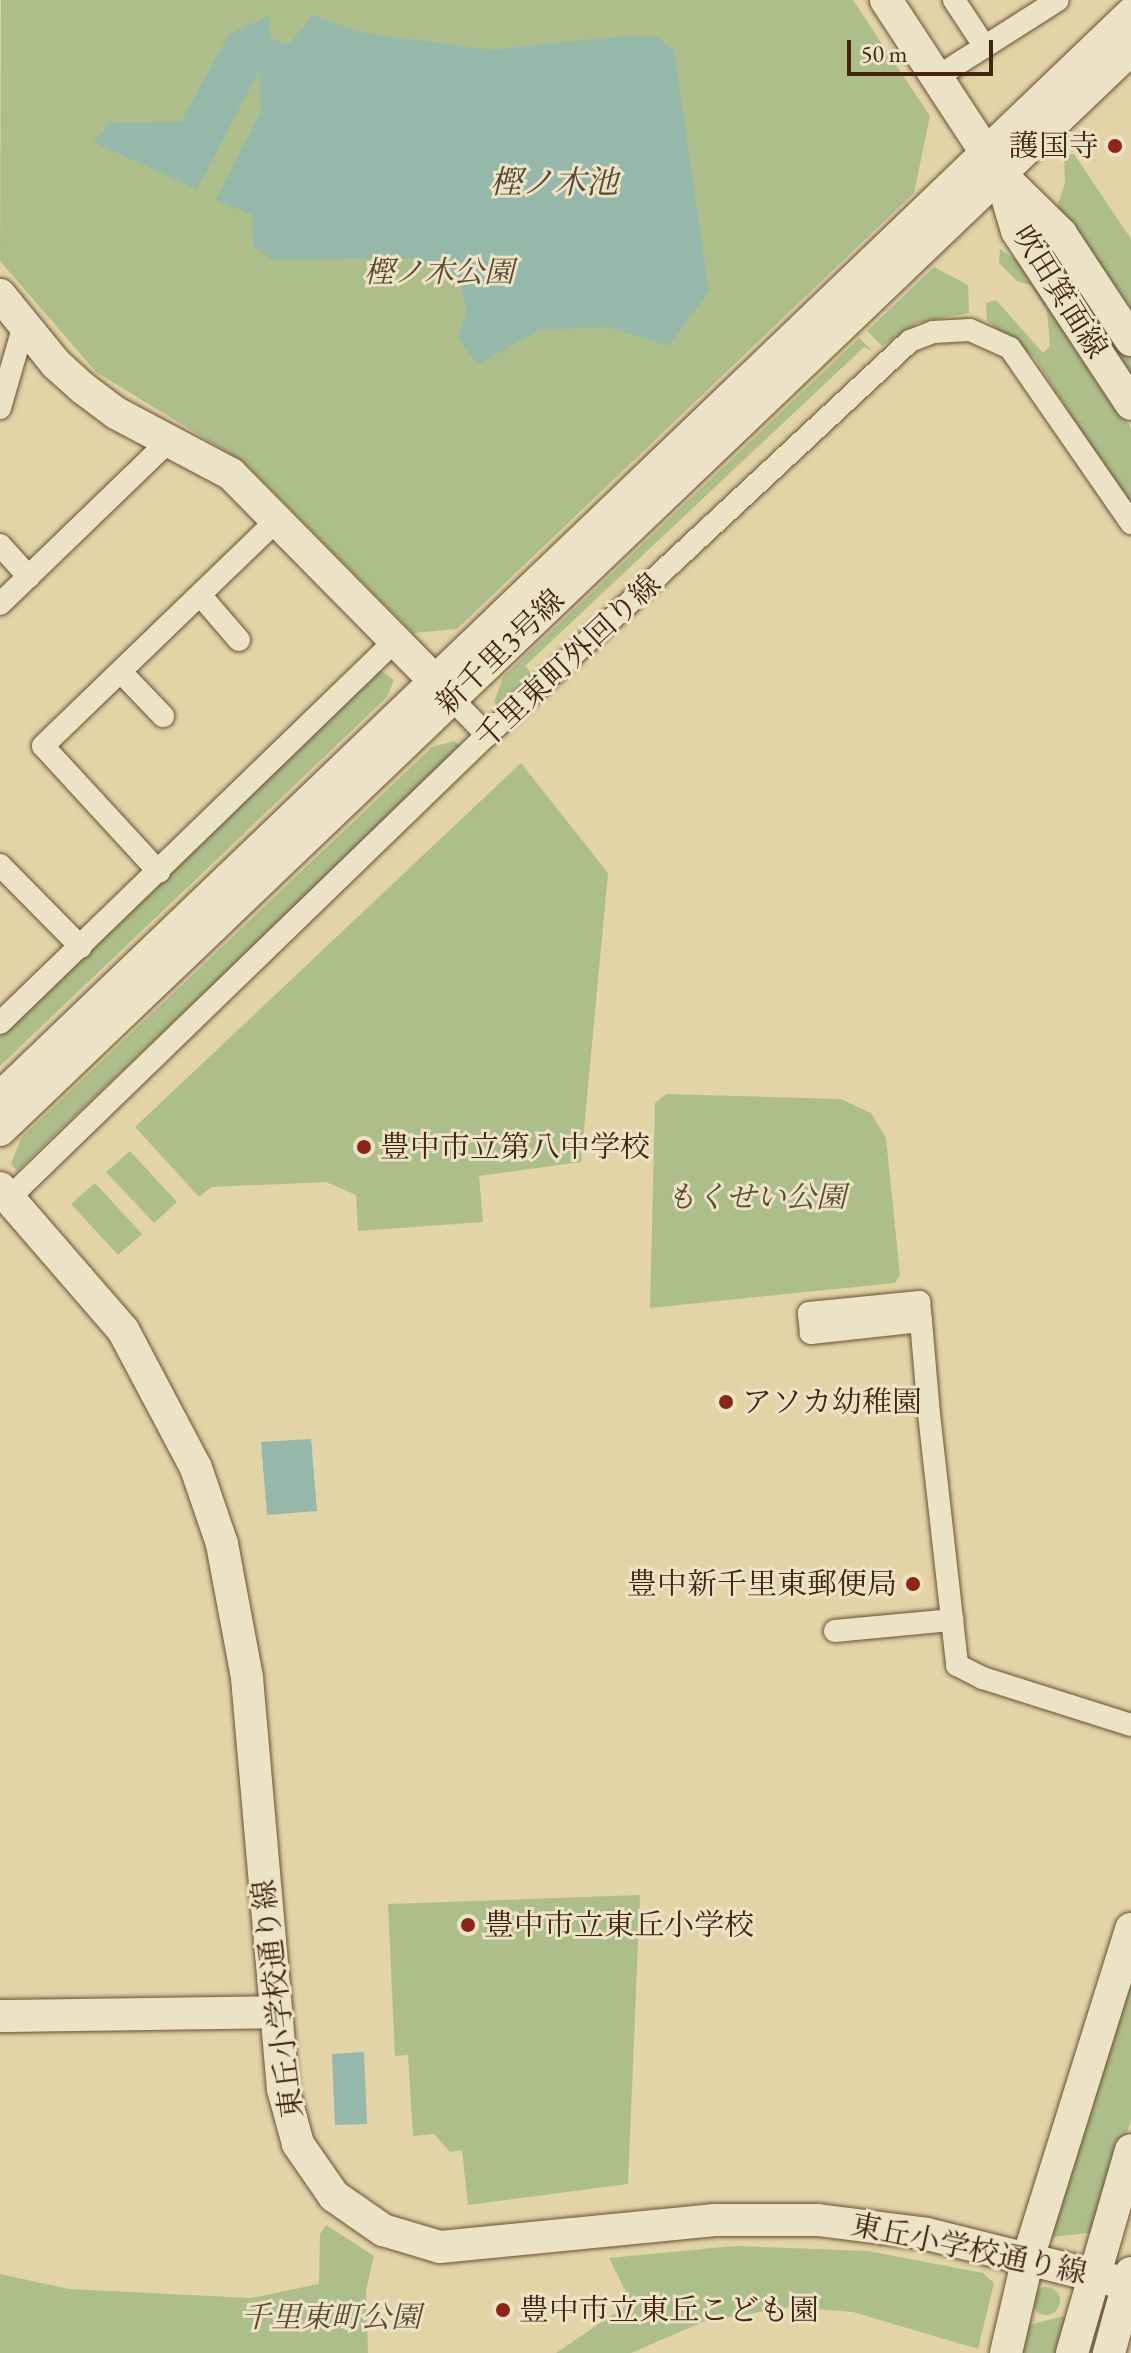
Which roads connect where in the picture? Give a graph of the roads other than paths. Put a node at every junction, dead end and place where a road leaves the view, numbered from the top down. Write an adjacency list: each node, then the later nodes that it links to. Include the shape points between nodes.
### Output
1 (886, 0): 7 (street, 吹田箕面線)
2 (954, 0): 5 (street)
3 (1058, 0): 5 (street)
4 (1131, 14): 8 (street)
5 (985, 47): 7 (street)
6 (1131, 49): 8 (street)
7 (937, 77): 8 (street, 吹田箕面線)
8 (993, 163): 11 (street, 吹田箕面線, via 1061,234); 12 (street, 吹田箕面線, via 1017,231); 24 (street, 新千里3号線)
9 (0, 295): 10 (street)
10 (24, 325): 13 (street); 14 (street, via 84,389)
11 (1131, 340)
12 (1131, 404)
13 (0, 408)
14 (169, 441): 15 (street, via 231,474); 18 (street)
15 (277, 520): 19 (street); 21 (street)
16 (1131, 523): 26 (street, 千里東町外回り線, via 1010,348 977,330 926,334 876,369)
17 (0, 545): 18 (street)
18 (29, 577): 20 (street)
19 (201, 596): 22 (street); 23 (street)
20 (0, 604)
21 (397, 639): 24 (street); 28 (street)
22 (239, 640)
23 (121, 672): 25 (street); 28 (street, via 43,746)
24 (443, 689): 26 (street); 31 (street, 新千里3号線); 32 (street, 新千里3号線)
25 (163, 716)
26 (487, 735): 33 (street, 千里東町外回り線)
27 (0, 865): 29 (street)
28 (159, 872): 29 (street)
29 (81, 947): 30 (street)
30 (0, 1023)
31 (0, 1098)
32 (0, 1130)
33 (3, 1198): 39 (street, 東丘小学校通り線, via 123,1330 196,1468 222,1544 247,1678)
34 (858, 1318): 35 (street, via 921,1321)
35 (952, 1620): 36 (street); 37 (street, via 957,1665 963,1670)
36 (835, 1631)
37 (1131, 1725)
38 (1131, 1929): 42 (street)
39 (276, 2012): 40 (street); 42 (street, 東丘小学校通り線, via 287,2111 314,2173 355,2214 412,2241 473,2247 713,2220 808,2220 900,2229)
40 (0, 2016)
41 (1131, 2150): 43 (street)
42 (1028, 2258): 43 (street, 東丘小学校通り線); 45 (street)
43 (1093, 2274): 44 (street, 東丘小学校通り線); 46 (street)
44 (1129, 2278): 47 (street)
45 (1006, 2353)
46 (1072, 2353)
47 (1109, 2353)

